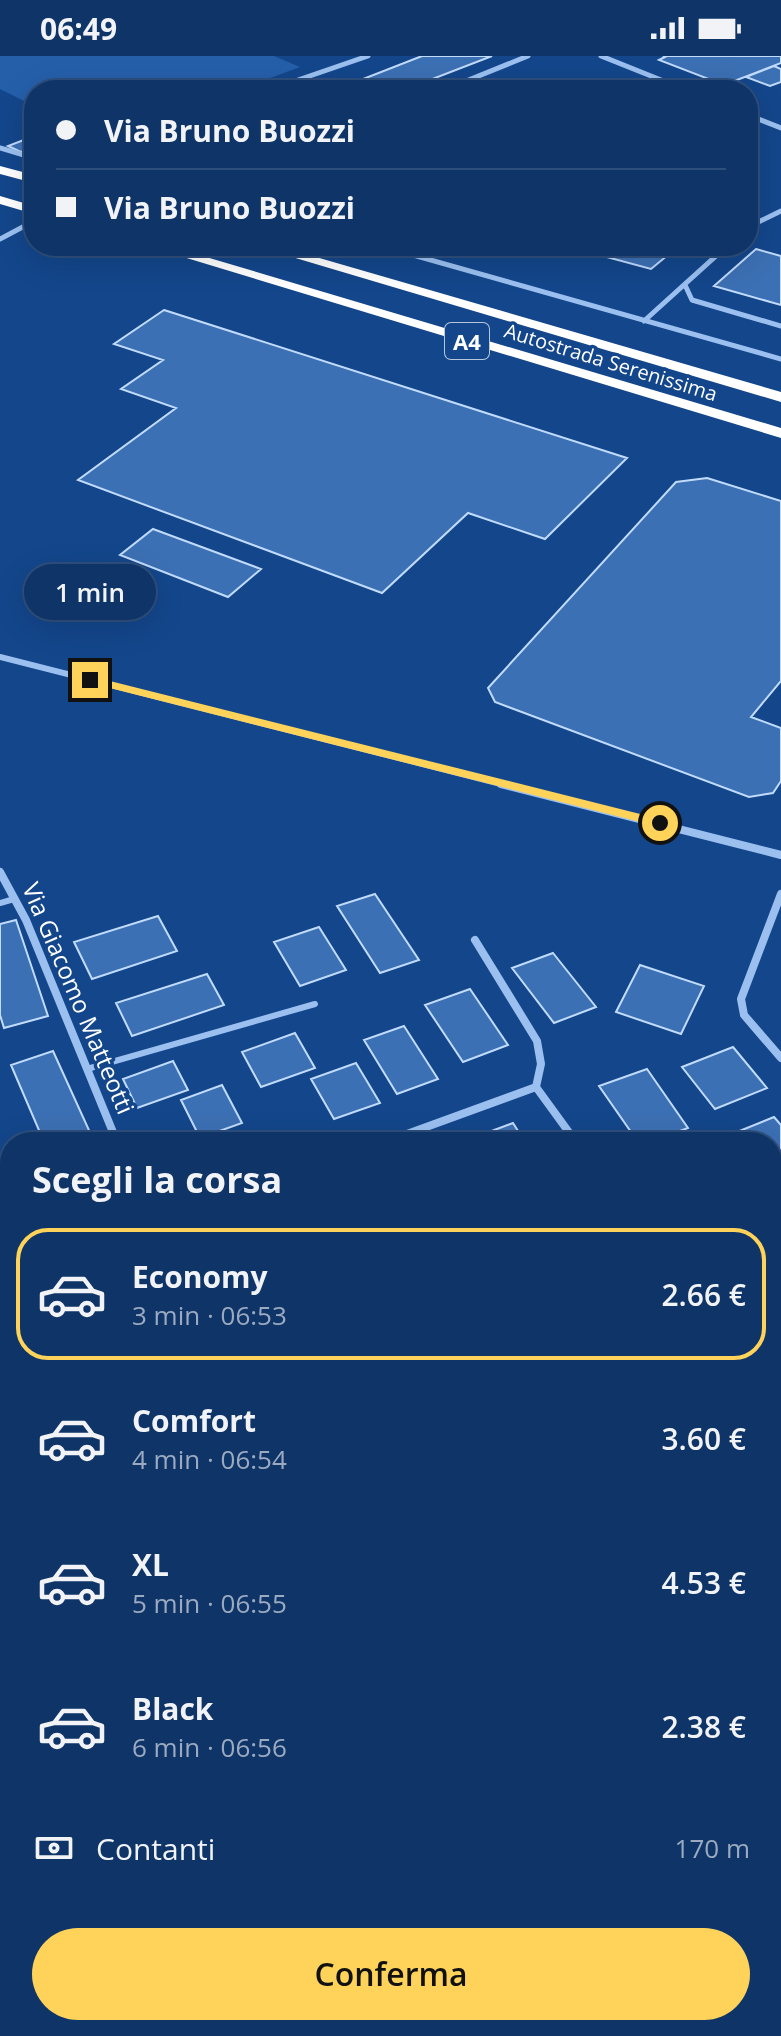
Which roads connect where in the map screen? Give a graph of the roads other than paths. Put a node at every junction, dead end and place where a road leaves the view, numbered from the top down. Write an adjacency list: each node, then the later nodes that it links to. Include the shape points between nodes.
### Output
1 (368, 56): 4 (street)
2 (528, 56): 7 (street)
3 (601, 56): 8 (street)
4 (308, 78): 5 (street); 6 (street)
5 (302, 80)
6 (304, 80)
7 (471, 80)
8 (661, 80)
9 (758, 119): 10 (street)
10 (781, 128)
11 (0, 148): 12 (street)
12 (24, 155)
13 (0, 170): 14 (highway)
14 (24, 176)
15 (0, 200): 16 (highway)
16 (24, 207)
17 (781, 211): 18 (street)
18 (758, 220)
19 (24, 226): 20 (street)
20 (0, 239)
21 (188, 256): 30 (highway, Autostrada Serenissima / A4)
22 (296, 256): 29 (highway, Autostrada Serenissima / A4)
23 (416, 256): 26 (street)
24 (716, 256): 25 (street)
25 (685, 285): 26 (street); 27 (street, via 692,300)
26 (644, 321): 28 (street)
27 (781, 326)
28 (781, 359)
29 (781, 397)
30 (781, 433)
31 (0, 657): 32 (street)
32 (781, 855)
33 (0, 872): 35 (street, Via Giacomo Matteotti)
34 (781, 894): 39 (street, via 741,999 744,1015)
35 (14, 899): 36 (lane); 40 (street, Via Giacomo Matteotti)
36 (0, 903)
37 (475, 940): 41 (street, via 537,1041 541,1064)
38 (315, 1004): 40 (lane)
39 (781, 1058)
40 (87, 1069): 42 (street, Via Giacomo Matteotti)
41 (536, 1087): 43 (street); 44 (street)
42 (113, 1132)
43 (412, 1132)
44 (569, 1132)

